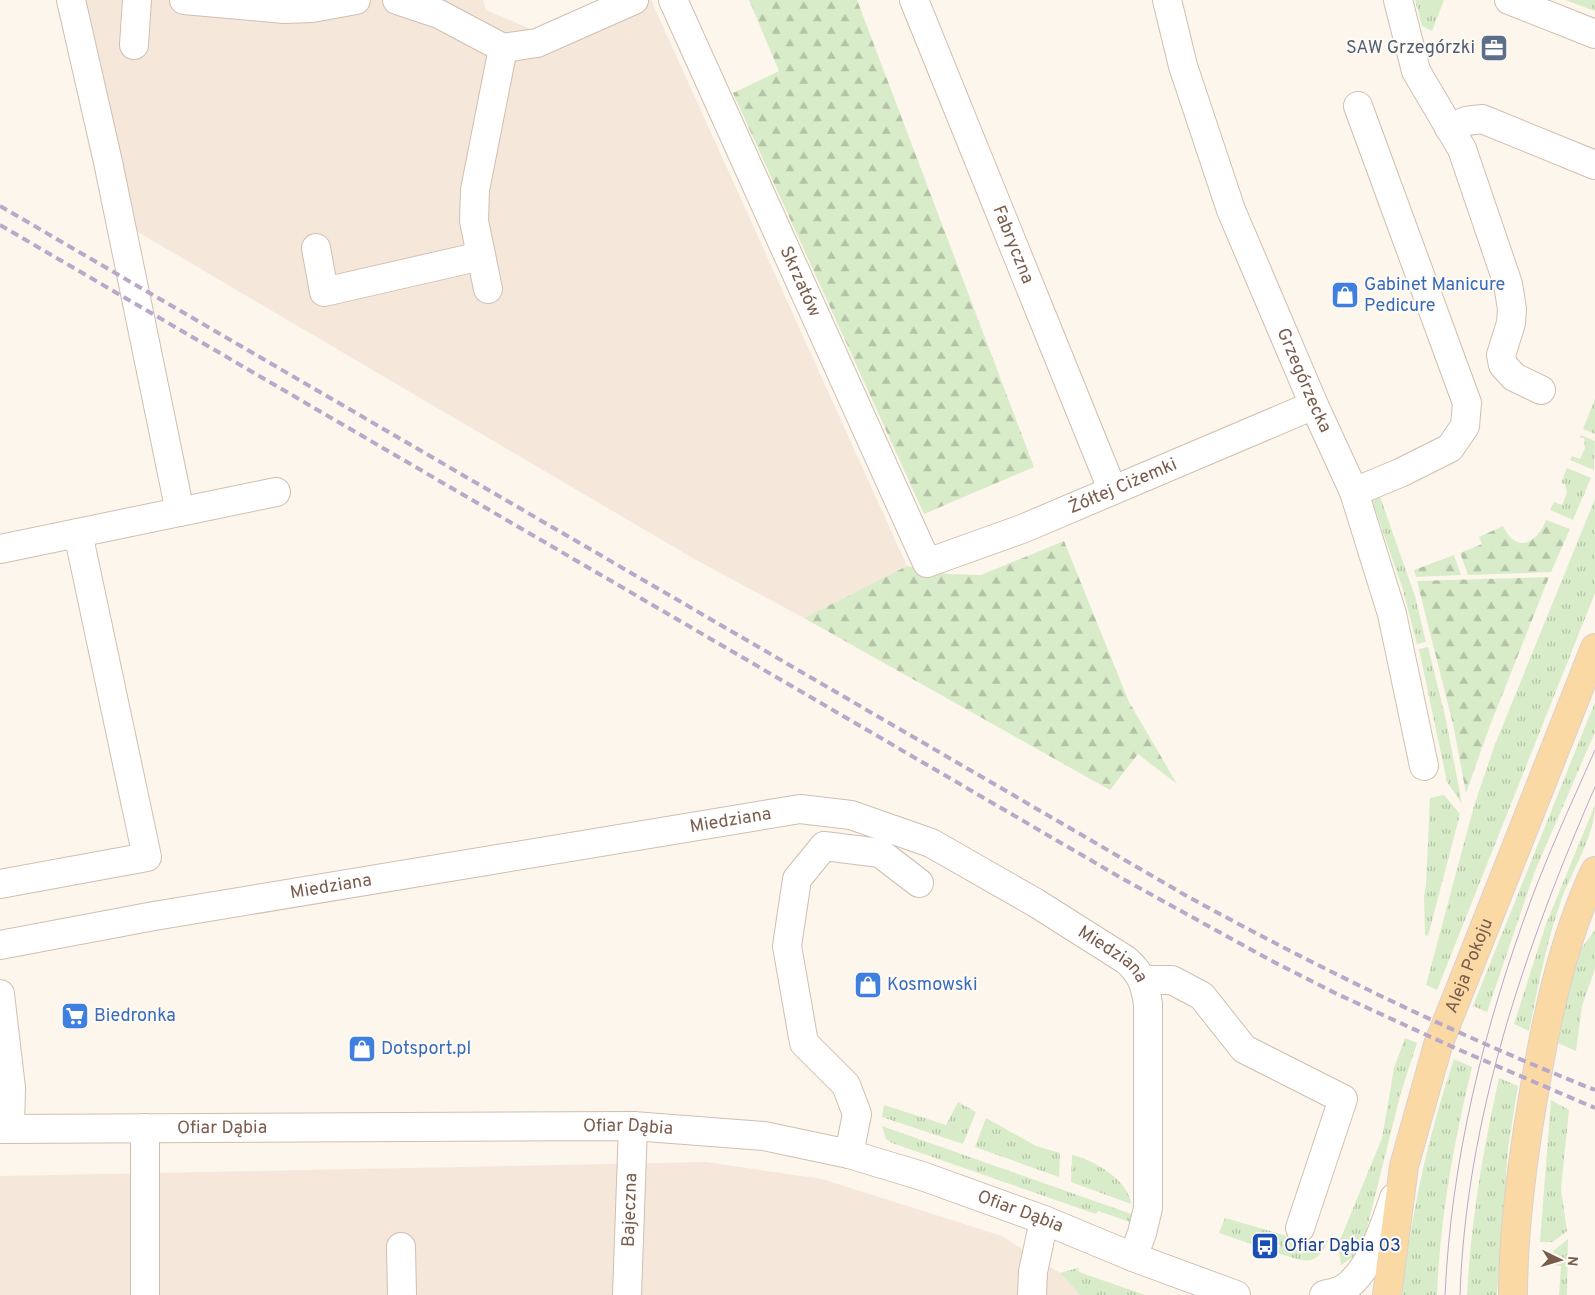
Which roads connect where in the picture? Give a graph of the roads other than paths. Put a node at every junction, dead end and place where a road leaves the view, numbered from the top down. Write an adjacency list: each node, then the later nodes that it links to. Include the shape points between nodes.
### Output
1 (71, 0): 26 (street)
2 (137, 0): 13 (street)
3 (184, 0): 4 (street, via 284,9)
4 (356, 0)
5 (397, 0): 14 (street, via 439,14)
6 (634, 0): 14 (street, via 537,43)
7 (673, 0): 29 (street, Skrzatów)
8 (914, 0): 23 (street, Fabryczna)
9 (1166, 0): 22 (street, Grzegórzecka, via 1231,210)
10 (1509, 0): 12 (street)
11 (1398, 1): 16 (street, via 1416,71)
12 (1595, 34)
13 (134, 45)
14 (503, 48): 19 (street, via 475,190 474,220)
15 (1358, 106): 25 (street, via 1467,403 1465,426 1450,448)
16 (1449, 128): 17 (street, via 1482,119); 21 (street, via 1462,149 1512,302 1511,323 1501,355 1503,365 1514,377)
17 (1595, 165)
18 (316, 248): 19 (street, via 324,292)
19 (480, 256): 20 (street)
20 (488, 290)
21 (1541, 390)
22 (1314, 405): 23 (street, Żółtej Ciżemki); 25 (street, Grzegórzecka)
23 (1112, 489): 29 (street, Żółtej Ciżemki, via 1015,531)
24 (276, 492): 26 (street)
25 (1354, 492): 31 (street, Grzegórzecka, via 1392,614)
26 (180, 512): 27 (street)
27 (78, 533): 28 (street); 36 (street, via 146,857)
28 (0, 549)
29 (928, 563)
30 (1595, 648): 44 (main road, Aleja Pokoju, via 1454,1001 1421,1099)
31 (1424, 766)
32 (844, 814): 33 (street); 37 (street, Miedziana, via 800,809 154,916); 38 (street, Miedziana, via 931,843 1118,955 1138,971)
33 (837, 847): 35 (street, via 880,854); 43 (street, via 824,846 797,879 787,946 804,1043 846,1085 857,1114)
34 (1595, 871): 56 (main road, via 1561,964 1541,1052 1516,1217)
35 (919, 883)
36 (0, 884)
37 (0, 945)
38 (1143, 980): 46 (street, via 1172,980 1202,996 1244,1049 1344,1099); 48 (street, Miedziana, via 1148,1004 1148,1208)
39 (0, 994): 42 (street, via 11,1088)
40 (633, 1126): 41 (street, Ofiar Dąbia); 43 (street, Ofiar Dąbia, via 764,1136); 52 (street, Bajeczna)
41 (145, 1128): 42 (street, Ofiar Dąbia); 50 (street)
42 (5, 1129)
43 (849, 1154): 45 (street, Ofiar Dąbia, via 922,1176)
44 (1404, 1166): 54 (street, via 1380,1237 1365,1264 1347,1287); 55 (main road, Aleja Pokoju)
45 (1044, 1220): 48 (street, Ofiar Dąbia); 53 (street, via 1033,1272)
46 (1300, 1228)
47 (401, 1247): 51 (street)
48 (1133, 1257): 49 (street, Ofiar Dąbia)
49 (1237, 1294)
50 (145, 1295)
51 (402, 1295)
52 (627, 1295)
53 (1032, 1295)
54 (1324, 1295)
55 (1388, 1295)
56 (1513, 1295)

